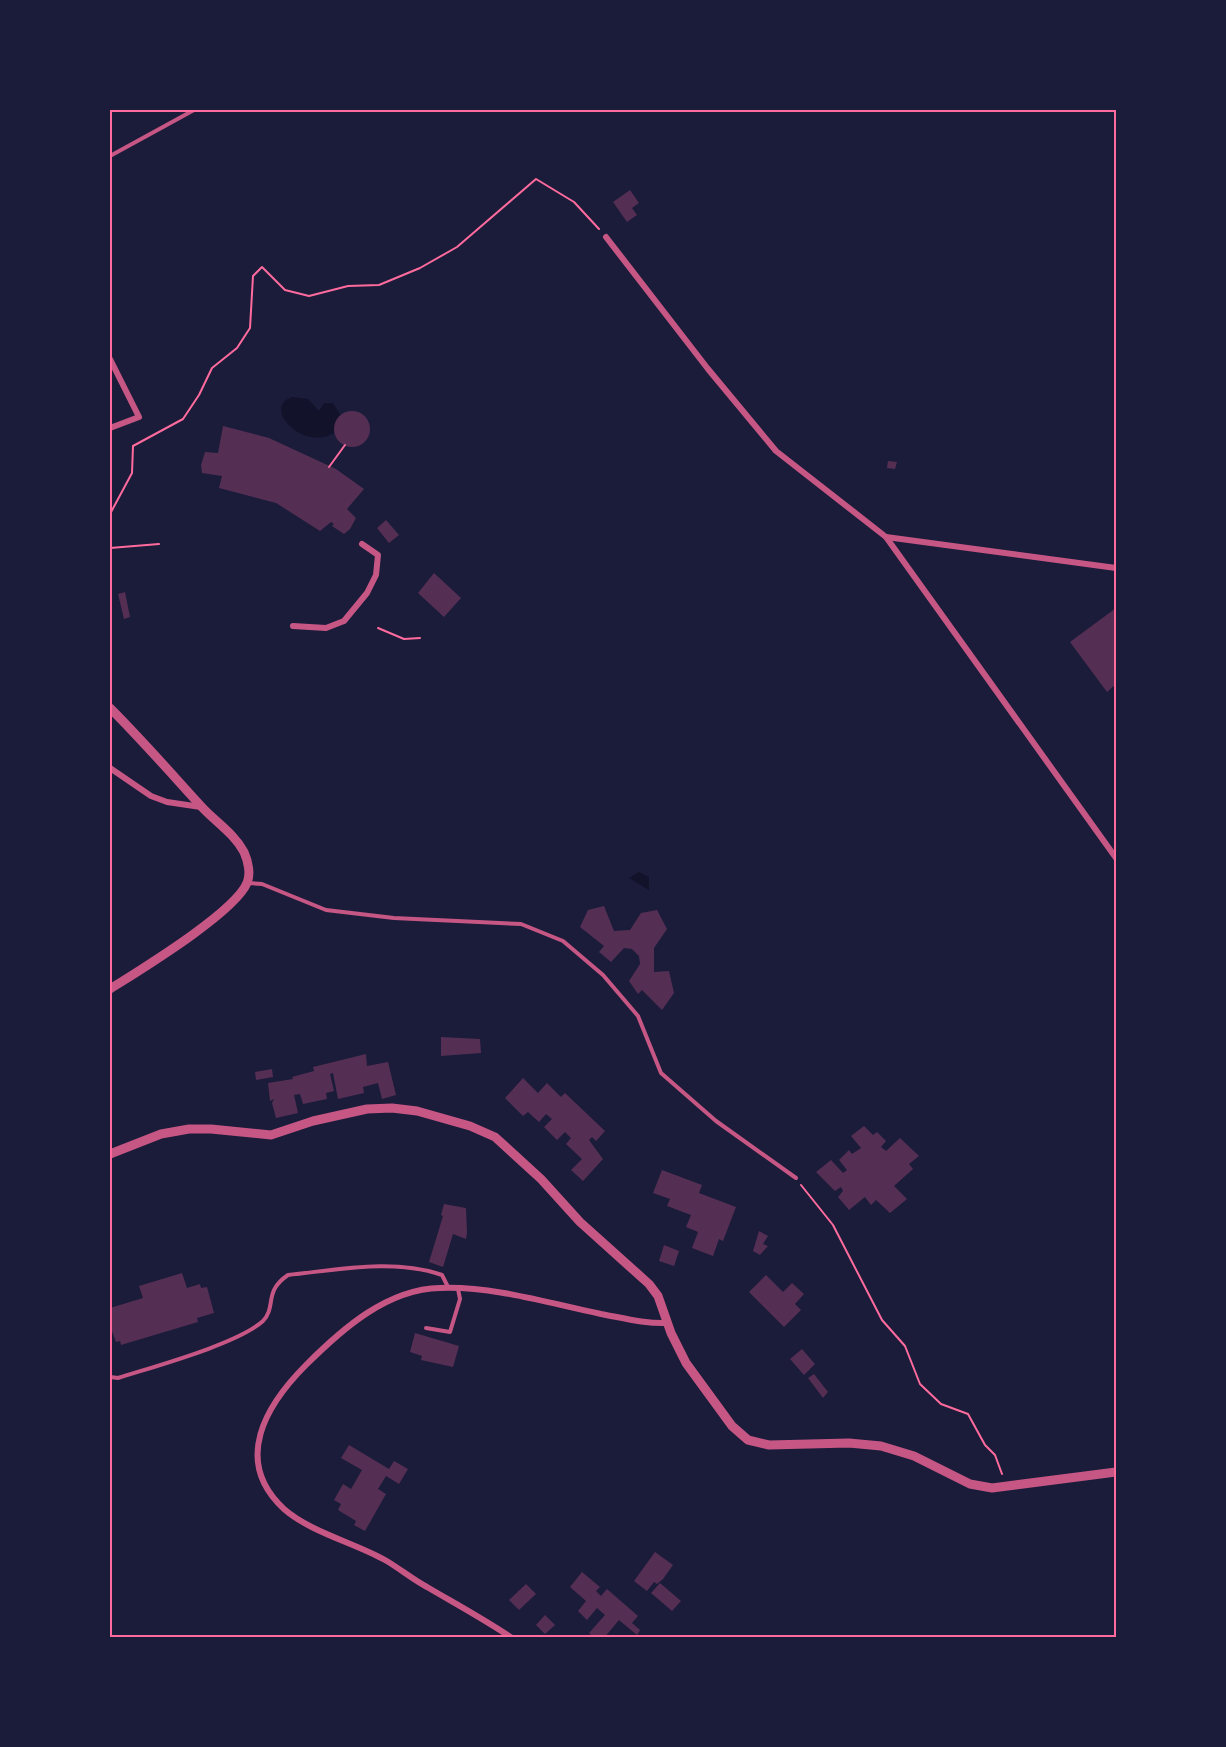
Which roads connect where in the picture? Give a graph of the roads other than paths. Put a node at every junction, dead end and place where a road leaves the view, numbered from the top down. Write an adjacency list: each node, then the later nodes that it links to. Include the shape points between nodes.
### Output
1 (194, 110): 2 (lane)
2 (110, 156)
3 (606, 237): 6 (street, via 777,451)
4 (110, 359): 5 (street, via 139,417)
5 (110, 428)
6 (886, 537): 8 (street); 13 (street)
7 (362, 544): 9 (street, via 378,555 376,575 344,621 326,628)
8 (1116, 568)
9 (293, 626)
10 (110, 708): 12 (street)
11 (110, 768): 12 (street, via 152,796)
12 (201, 807): 14 (street, via 244,852)
13 (1116, 858)
14 (247, 883): 15 (street, via 224,910); 17 (lane, via 262,884 326,910 394,918 521,924 563,941 603,975 638,1016 661,1073 716,1121)
15 (110, 989)
16 (110, 1154): 20 (street, via 161,1134 211,1129 271,1135 367,1109 404,1109 470,1126 495,1137 516,1154 580,1222 635,1270 657,1296)
17 (796, 1178)
18 (448, 1288): 19 (street); 22 (lane, via 441,1275 428,1270 387,1267 288,1275 275,1283 263,1320 244,1332 189,1355); 24 (street, via 417,1290 397,1297 333,1338 277,1399 255,1457 269,1490 285,1509 384,1560)
19 (458, 1288): 20 (street, via 488,1290 630,1320); 21 (lane, via 460,1299 450,1332)
20 (668, 1323): 23 (street, via 686,1363 732,1426 748,1440 769,1444 881,1446 914,1456 970,1484 992,1488)
21 (426, 1328)
22 (110, 1377)
23 (1116, 1472)
24 (512, 1638)

